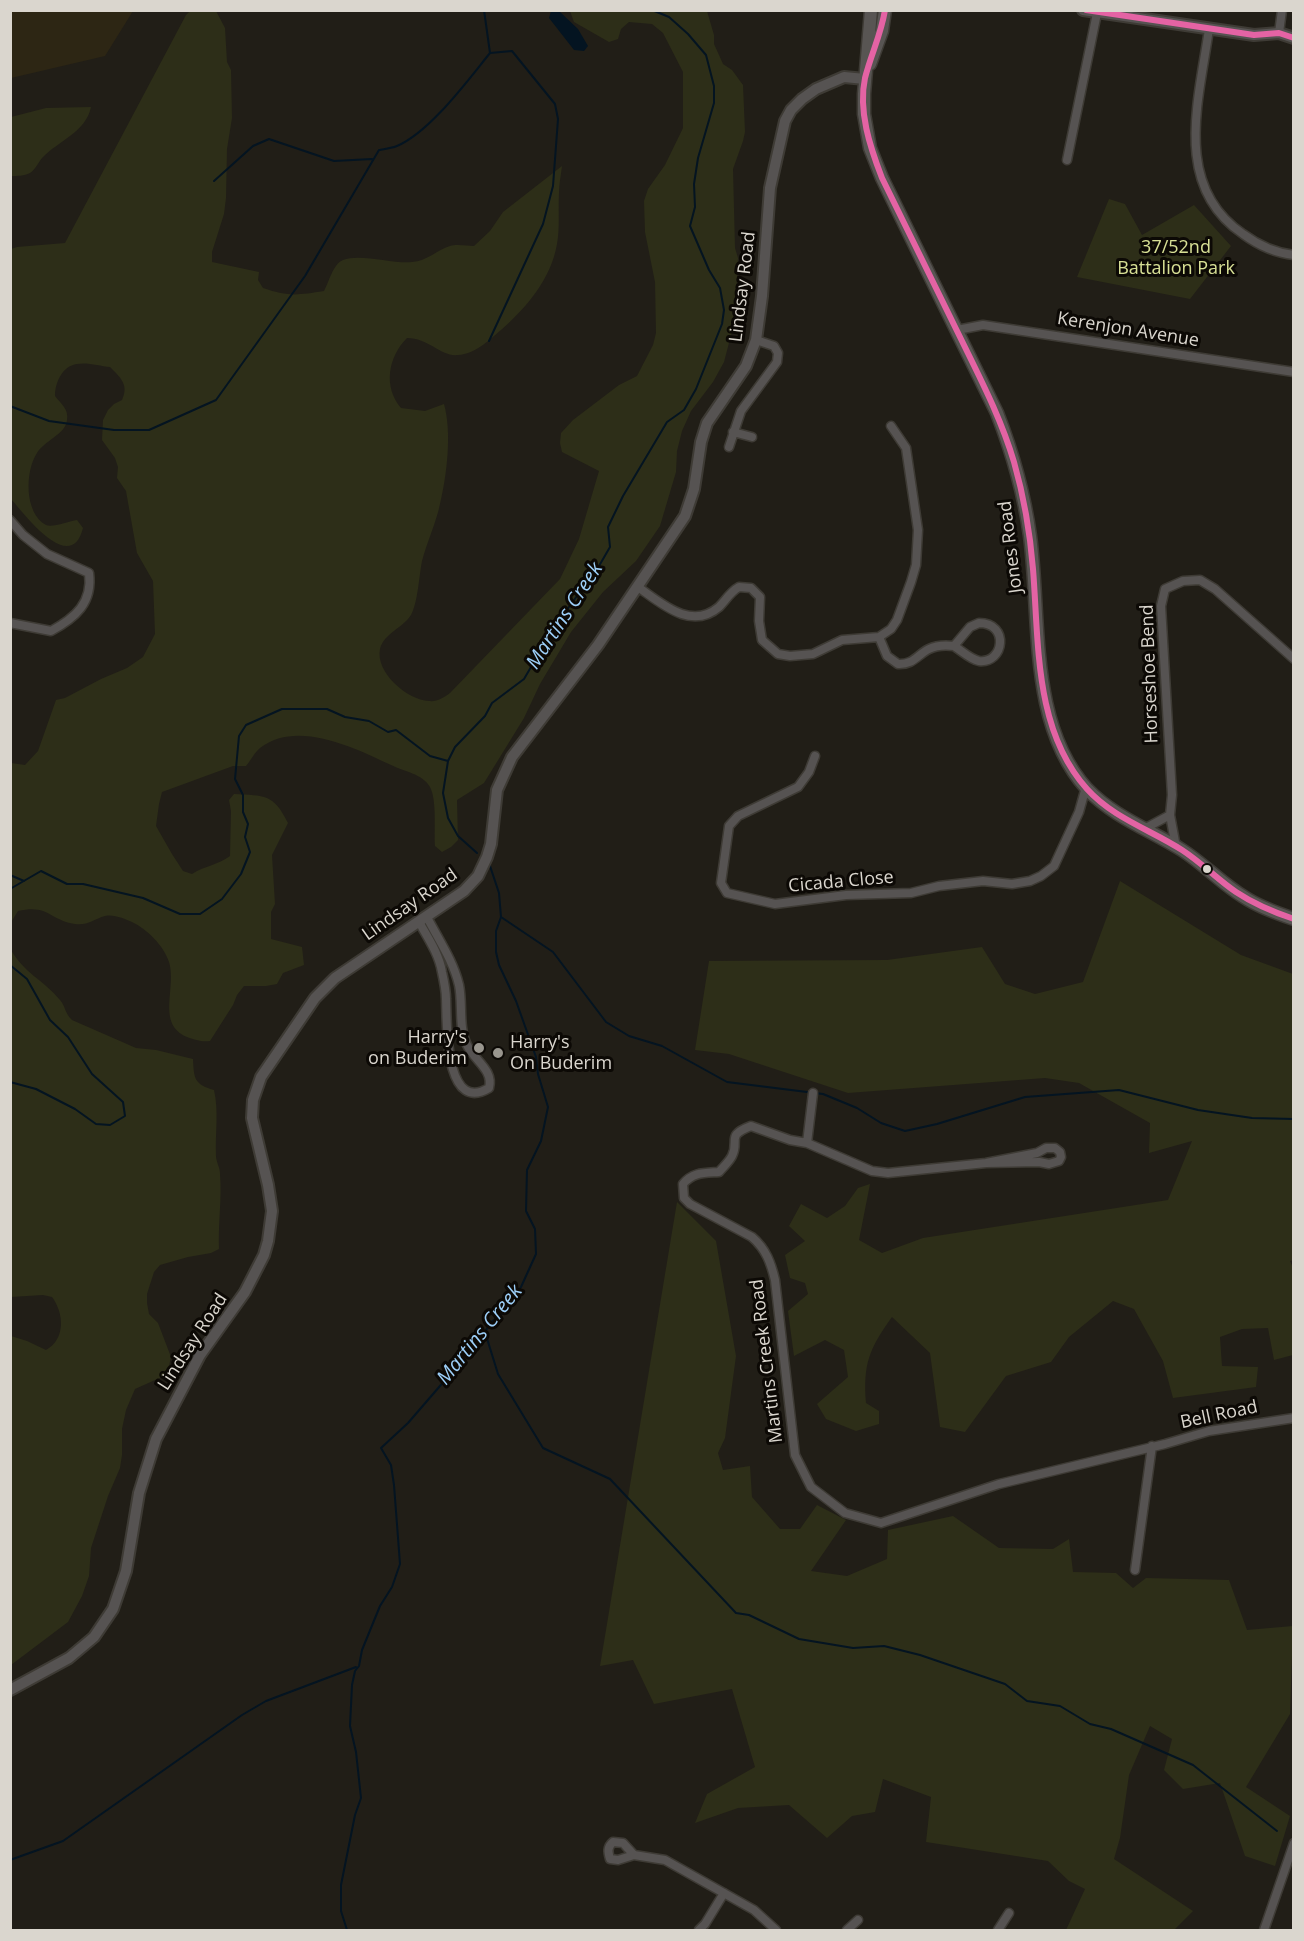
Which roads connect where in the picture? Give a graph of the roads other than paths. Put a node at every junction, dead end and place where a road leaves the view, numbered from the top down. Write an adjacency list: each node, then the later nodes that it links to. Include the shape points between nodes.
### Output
1 (871, 10): 9 (main road, Jones Road)
2 (885, 10): 9 (main road, Jones Road)
3 (1083, 10): 5 (street)
4 (1282, 10): 7 (street)
5 (1097, 13): 6 (street); 10 (street)
6 (1209, 29): 7 (street, via 1254,35); 11 (street, via 1195,128 1198,172 1214,206 1233,228 1258,244)
7 (1280, 33): 8 (street)
8 (1293, 38)
9 (865, 79): 12 (main road, Jones Road, via 864,114 875,160); 13 (street, Lindsay Road, via 844,77 823,86 802,99 785,121 770,188)
10 (1067, 160)
11 (1293, 255)
12 (957, 330): 14 (street, Kerenjon Avenue, via 983,325); 26 (main road, Jones Road, via 997,413 1023,491 1047,708 1057,741)
13 (756, 340): 16 (street, via 774,346 777,362 741,411); 20 (street, Lindsay Road, via 746,366 707,423 685,516)
14 (1293, 372)
15 (891, 426): 22 (street, via 906,448 918,547 897,620)
16 (733, 432): 17 (street); 18 (street)
17 (752, 437)
18 (729, 447)
19 (10, 520): 21 (street, via 47,554 89,573 90,583 88,597 72,619 51,631)
20 (638, 587): 22 (street, via 672,611 692,616 711,613 739,587 752,588 760,597 762,640 778,654 813,654 842,640); 32 (street, Lindsay Road, via 512,757 497,790 491,844 478,876 464,891)
21 (10, 623)
22 (879, 637): 23 (street, via 887,656 898,664 911,662 935,647)
23 (954, 646): 23 (street, via 970,627 979,623 989,625 999,634 997,653 984,661 971,658)
24 (1293, 659): 29 (street, Horseshoe Bend, via 1200,580 1183,581 1165,589 1161,606)
25 (815, 756): 28 (street, Cicada Close, via 798,787 738,816 729,826 721,883 727,893 775,904 846,895 911,893 983,881 1030,881 1054,866)
26 (1086, 787): 27 (main road, Jones Road); 28 (street)
27 (1101, 802): 28 (street); 30 (main road, Jones Road)
28 (1079, 812)
29 (1170, 815): 30 (street); 31 (street)
30 (1144, 829): 31 (main road, Jones Road)
31 (1176, 847): 33 (main road, Jones Road, via 1242,896)
32 (423, 919): 32 (street, via 451,961 459,985 464,1040 489,1073 489,1088 480,1093 462,1086 448,1057 442,969); 40 (street, Lindsay Road, via 325,988 261,1077 252,1111 272,1211 264,1255 245,1292 200,1355 156,1439 141,1483 126,1571 113,1609 94,1636 77,1651)
33 (1293, 919)
34 (813, 1093): 35 (street)
35 (807, 1143): 36 (street, Martins Creek Road, via 872,1171 888,1173); 38 (street, Martins Creek Road, via 751,1126 734,1137 731,1157 719,1172 687,1178 682,1193 690,1204 752,1237 771,1264 795,1455 811,1487 845,1513 880,1523 999,1484)
36 (986, 1163): 36 (street, Martins Creek Road, via 1046,1148 1055,1148 1061,1157 1050,1164)
37 (1293, 1418): 38 (street, Bell Road, via 1209,1431)
38 (1152, 1446): 39 (street)
39 (1135, 1570)
40 (10, 1690)
41 (1293, 1843): 50 (street)
42 (634, 1855): 43 (street, via 665,1860)
43 (724, 1893): 46 (street); 47 (street, via 754,1910)
44 (1009, 1913): 49 (street)
45 (858, 1920): 48 (street)
46 (699, 1930)
47 (776, 1930)
48 (847, 1930)
49 (998, 1930)
50 (1264, 1930)

